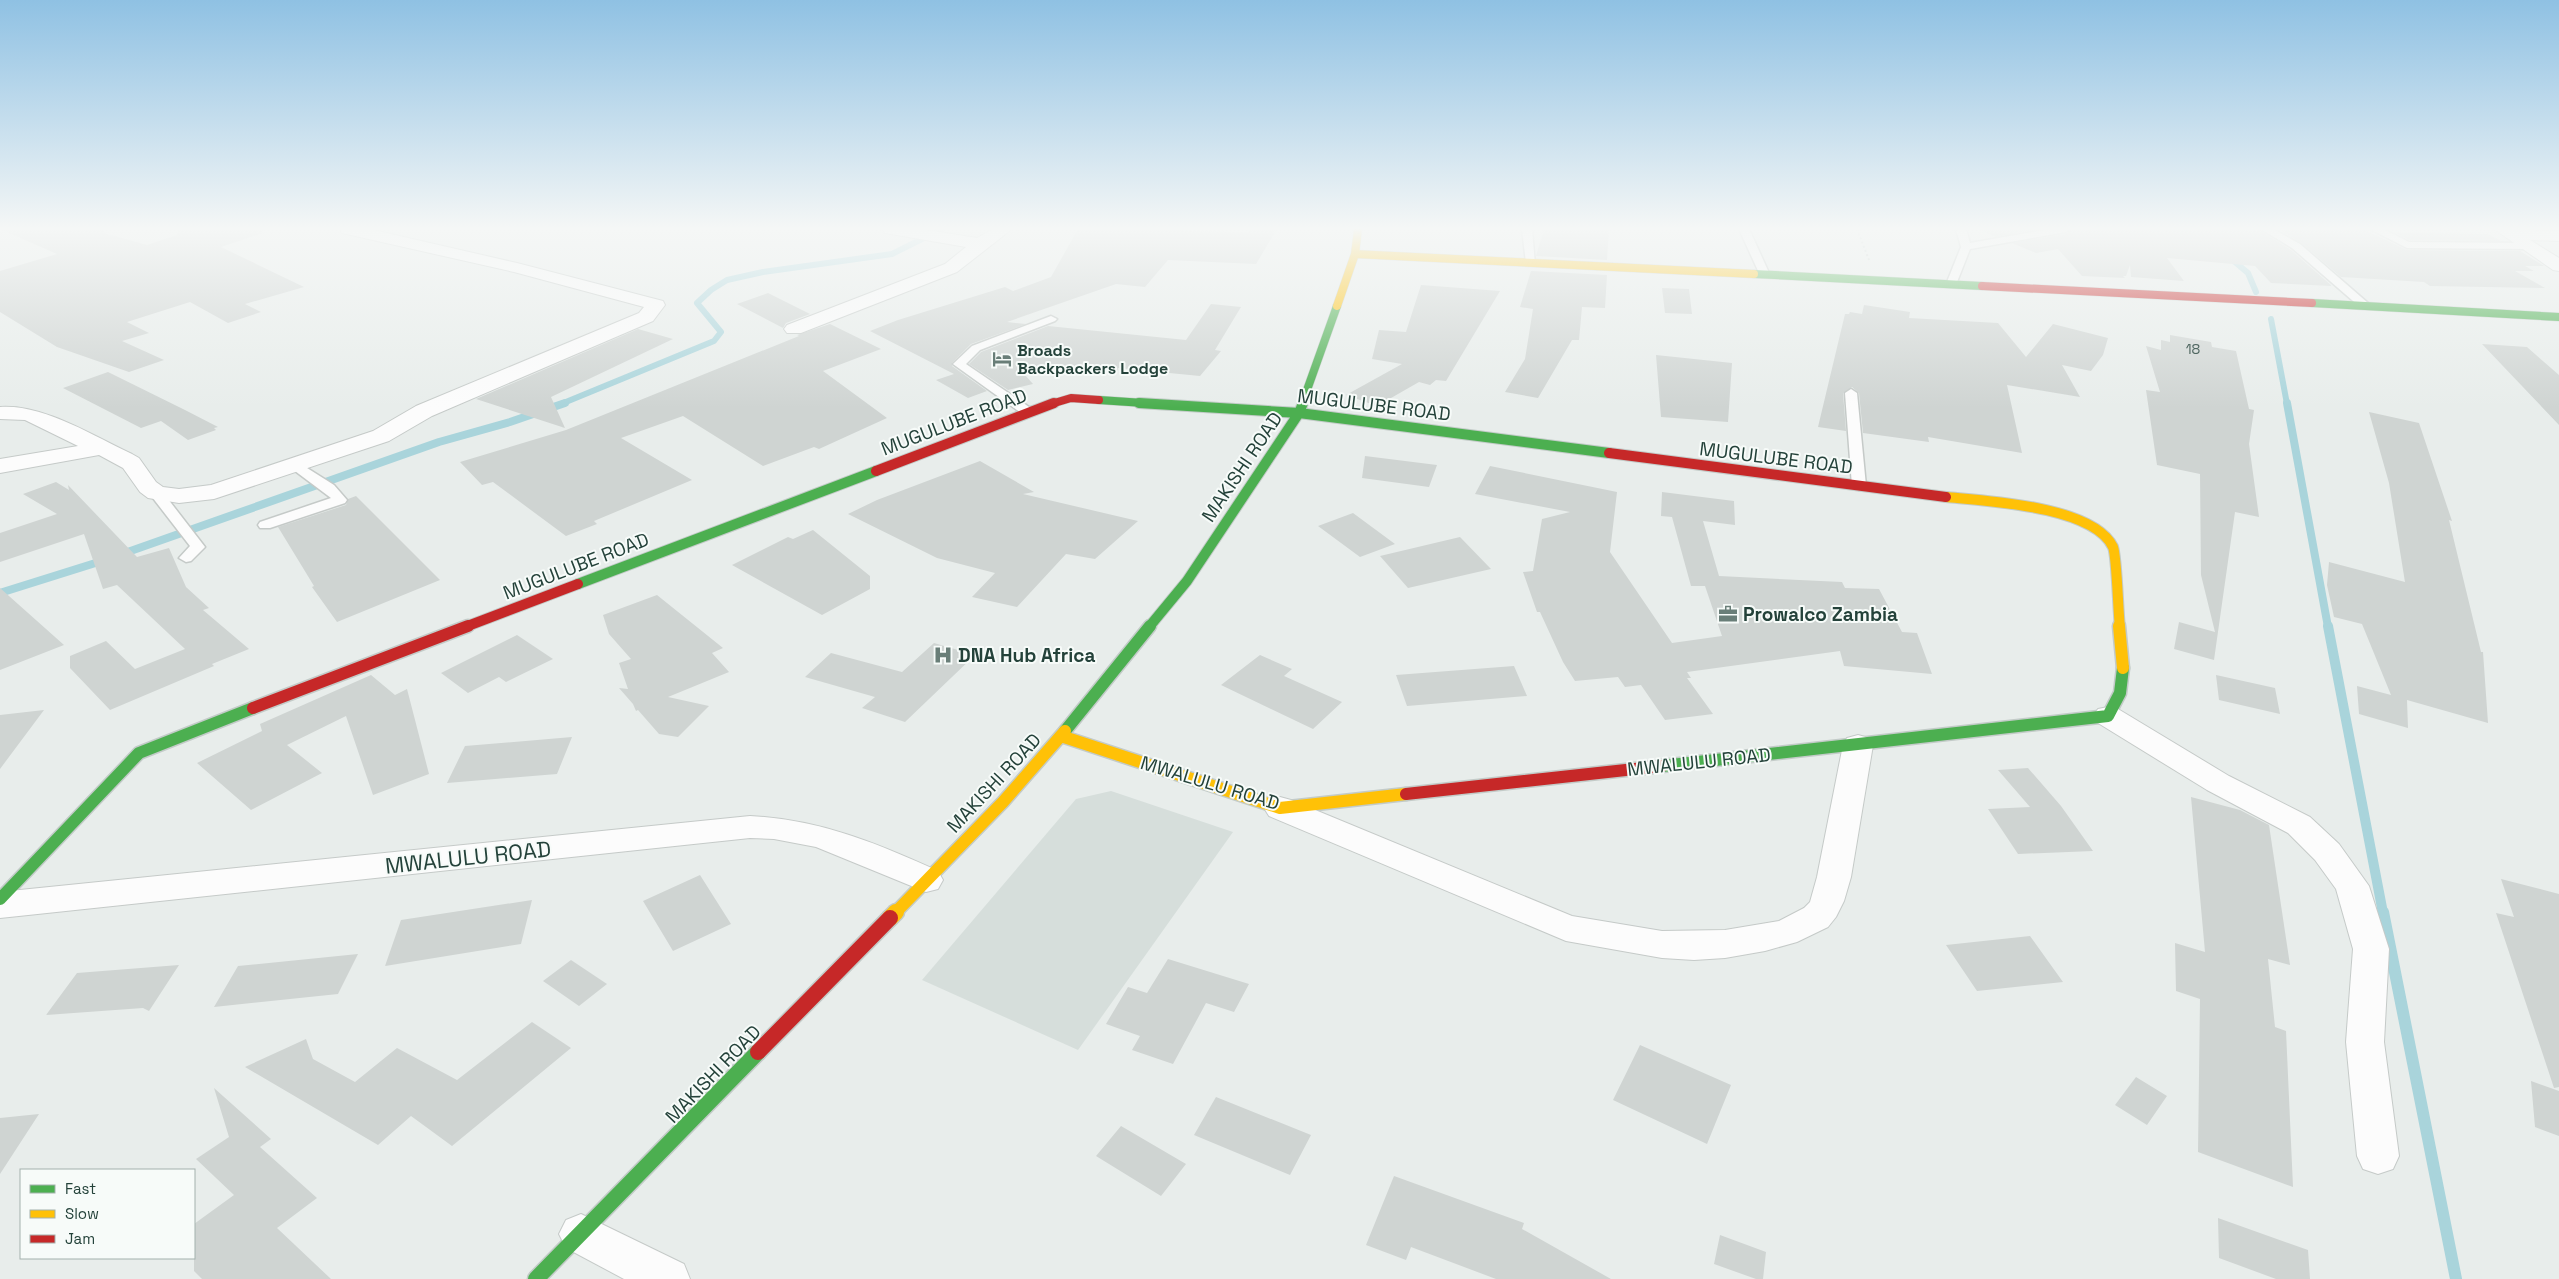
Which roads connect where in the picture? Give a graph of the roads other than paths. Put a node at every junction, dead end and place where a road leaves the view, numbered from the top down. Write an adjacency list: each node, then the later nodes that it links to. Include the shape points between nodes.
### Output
1 (595, 289): 15 (street, via 656,305 646,317 424,412 381,436)
2 (898, 289): 9 (street)
3 (1343, 289): 13 (street, MAKISHI ROAD)
4 (2072, 289): 6 (street)
5 (2345, 289): 6 (lane)
6 (2364, 305): 7 (street)
7 (2559, 316)
8 (1051, 319): 12 (lane, via 976,348 959,364)
9 (794, 329)
10 (1851, 393): 17 (lane)
11 (0, 412): 14 (street, via 32,415)
12 (1028, 412): 13 (street, MUGULUBE ROAD, via 1071,398); 26 (street, MUGULUBE ROAD, via 148,748 139,753)
13 (1299, 413): 17 (street, MUGULUBE ROAD); 22 (street, MAKISHI ROAD, via 1187,581)
14 (102, 448): 16 (street); 18 (street, via 131,463)
15 (296, 465): 18 (street, via 214,492 179,496); 19 (lane, via 340,500)
16 (0, 466)
17 (1859, 486): 21 (street, MUGULUBE ROAD, via 2058,512 2090,524 2110,539 2124,684)
18 (156, 493): 20 (lane, via 198,547)
19 (265, 525)
20 (186, 558)
21 (2108, 716): 23 (street, MWALULU ROAD); 28 (street, via 2218,783 2299,825 2327,852 2352,886 2372,949 2366,1042)
22 (1061, 736): 24 (street, MWALULU ROAD); 25 (street, MAKISHI ROAD, via 1003,802)
23 (1858, 745): 24 (street, MWALULU ROAD); 24 (street, via 1832,882 1823,910 1807,924 1781,934 1731,943 1694,946 1611,938 1566,928)
24 (1280, 808)
25 (926, 880): 27 (street, MWALULU ROAD, via 859,848 825,837 796,830 750,827); 29 (street, MAKISHI ROAD)
26 (0, 899)
27 (0, 905)
28 (2378, 1156)
29 (581, 1234): 30 (street, MAKISHI ROAD); 31 (street)
30 (536, 1279)
31 (668, 1279)

